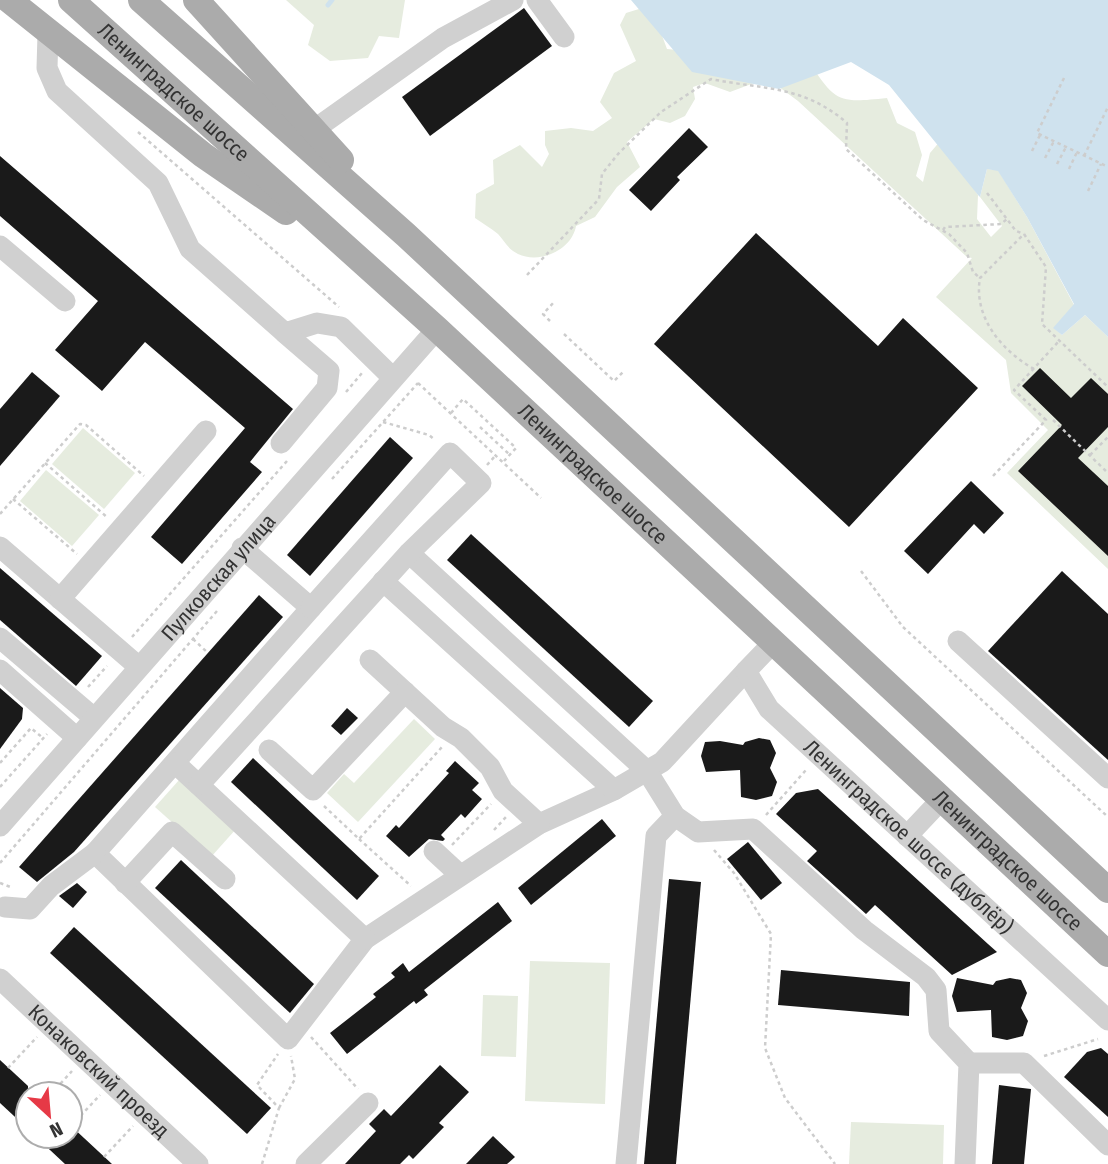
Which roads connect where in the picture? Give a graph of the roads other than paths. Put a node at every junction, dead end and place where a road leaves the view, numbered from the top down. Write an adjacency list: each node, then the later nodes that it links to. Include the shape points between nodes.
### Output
1 (9, 0): 7 (main road)
2 (71, 0): 12 (main road, Ленинградское шоссе)
3 (141, 0): 10 (main road)
4 (196, 0): 9 (main road)
5 (513, 0): 9 (street, via 443,38)
6 (537, 0): 8 (street)
7 (48, 34): 12 (main road, via 203,155); 15 (street, via 47,68 57,91 158,183 190,249)
8 (564, 37)
9 (315, 129): 10 (main road)
10 (406, 235): 51 (main road)
11 (0, 246): 13 (street)
12 (373, 272): 14 (main road, Ленинградское шоссе)
13 (65, 300)
14 (437, 329): 16 (street, Пулковская улица); 27 (main road, Ленинградское шоссе)
15 (285, 333): 16 (street, via 317,323 341,327); 18 (street, via 329,371 327,388)
16 (393, 378): 20 (street, Пулковская улица)
17 (206, 430): 23 (street)
18 (287, 448)
19 (0, 547): 23 (street)
20 (242, 548): 24 (street); 29 (street, Пулковская улица)
21 (409, 553): 22 (street); 24 (street, via 481,482 450,453); 37 (street)
22 (383, 581): 39 (street); 40 (street)
23 (60, 598): 29 (street)
24 (311, 608): 36 (street)
25 (0, 638): 33 (street)
26 (958, 641): 38 (street)
27 (772, 644): 31 (street); 41 (main road, Ленинградское шоссе)
28 (370, 660): 32 (street)
29 (139, 667): 33 (street, Пулковская улица)
30 (0, 670): 34 (street)
31 (746, 671): 37 (street, via 662,762); 45 (street, Ленинградское шоссе (дублёр), via 769,709)
32 (405, 692): 35 (street, via 313,790); 43 (street, via 491,767 503,791)
33 (93, 718): 34 (street, Пулковская улица)
34 (77, 738): 44 (street, Пулковская улица)
35 (269, 750)
36 (176, 763): 39 (street); 47 (street)
37 (647, 771): 40 (street); 42 (street)
38 (1108, 778)
39 (200, 785): 53 (street)
40 (614, 790): 43 (street)
41 (940, 801): 45 (street); 54 (main road, Ленинградское шоссе)
42 (675, 816): 57 (street, via 698,832 753,829 864,930 926,977 936,990 939,1031); 62 (street, via 656,836)
43 (539, 824): 48 (street)
44 (0, 826)
45 (908, 836): 56 (street, Ленинградское шоссе (дублёр))
46 (441, 850): 48 (street)
47 (94, 853): 50 (street); 52 (street, via 30,909)
48 (460, 875): 53 (street)
49 (225, 879): 50 (street, via 172,832)
50 (125, 883): 53 (street, via 293,1032)
51 (1108, 890)
52 (5, 907)
53 (365, 939)
54 (1108, 954)
55 (0, 979): 60 (street, Конаковский проезд)
56 (1103, 1030)
57 (970, 1063): 59 (street, via 1024,1063); 63 (street)
58 (368, 1103): 61 (street)
59 (1108, 1145)
60 (198, 1164)
61 (306, 1164)
62 (626, 1164)
63 (965, 1164)

